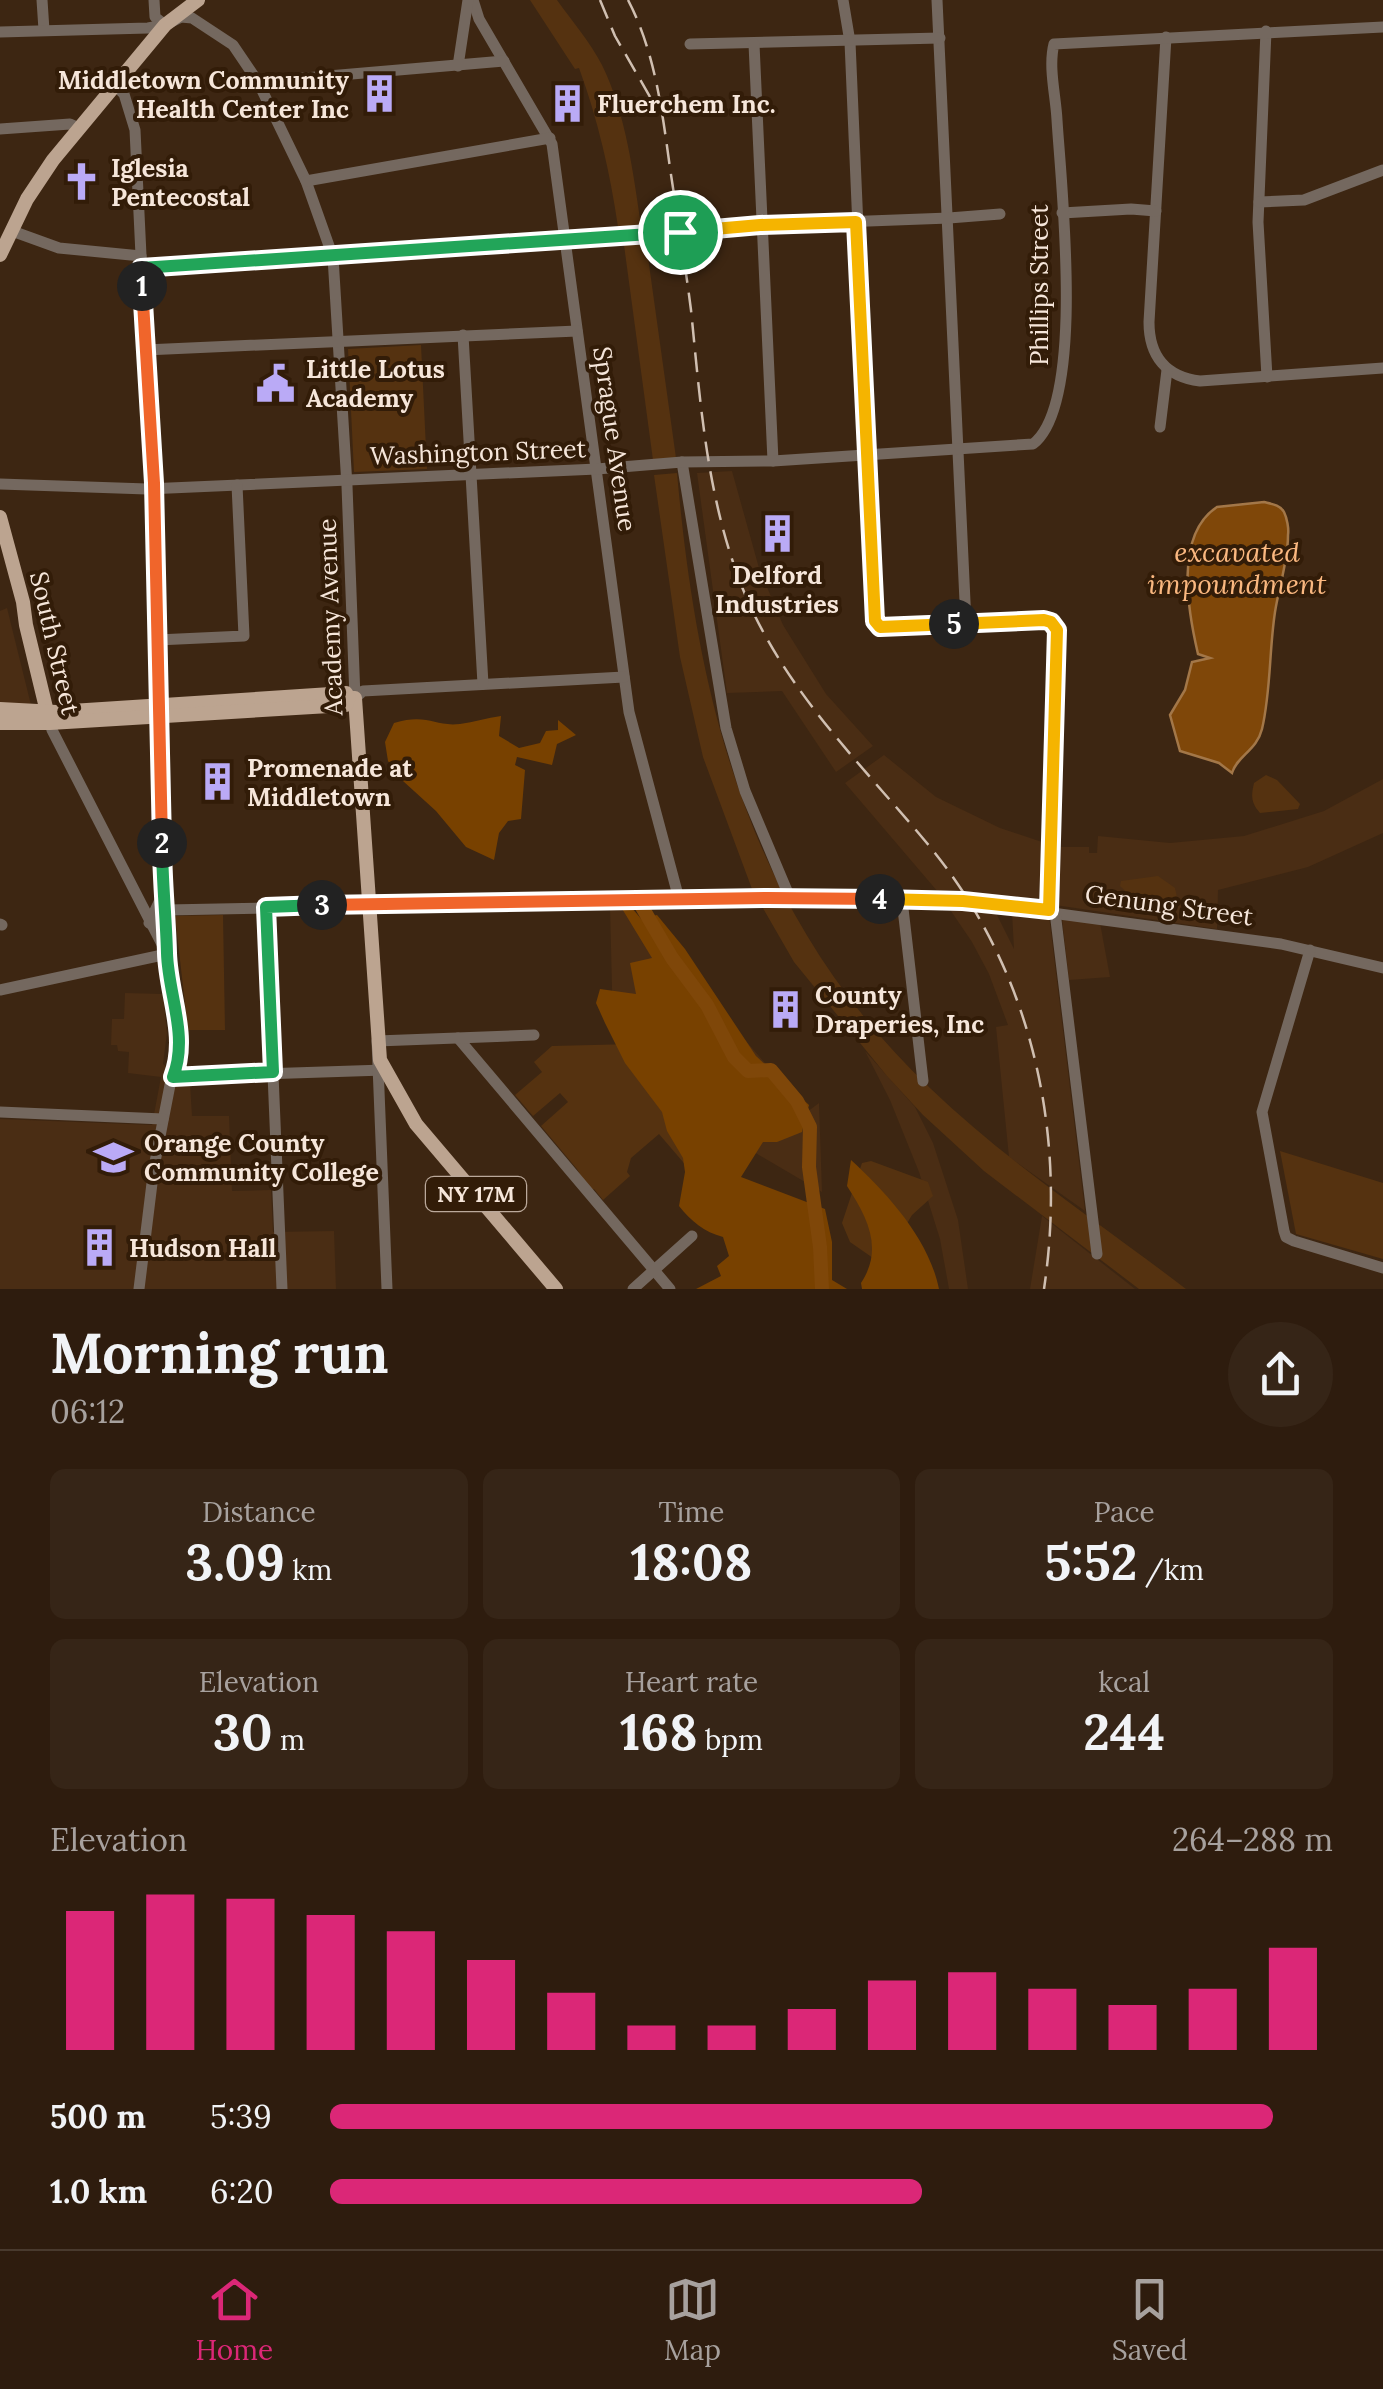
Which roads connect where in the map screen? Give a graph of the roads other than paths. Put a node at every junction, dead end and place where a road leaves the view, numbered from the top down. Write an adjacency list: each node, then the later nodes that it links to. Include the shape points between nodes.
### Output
1 (42, 0): 9 (street)
2 (154, 0): 7 (street, via 155,17)
3 (198, 0): 7 (main road)
4 (470, 0): 17 (street, Sprague Avenue); 18 (street)
5 (843, 0): 14 (street)
6 (937, 0): 13 (street)
7 (165, 25): 9 (street, Academy Avenue); 19 (street, Academy Avenue, via 192,18 233,45); 20 (main road)
8 (1383, 27): 10 (street)
9 (44, 30): 11 (street, Academy Avenue)
10 (1266, 31): 12 (street); 26 (street)
11 (0, 32)
12 (1166, 37): 27 (street); 29 (street, Phillips Street, via 1054,44)
13 (940, 38): 14 (street); 30 (street)
14 (850, 42): 16 (street); 31 (street)
15 (690, 44): 16 (street)
16 (754, 44): 32 (street)
17 (504, 61): 18 (street); 23 (street, Sprague Avenue)
18 (458, 66): 19 (street)
19 (258, 82): 25 (street, Academy Avenue)
20 (115, 84): 21 (main road); 37 (street, via 134,120)
21 (79, 128): 22 (street); 33 (main road)
22 (0, 129)
23 (550, 138): 25 (street); 34 (street, Sprague Avenue)
24 (1383, 170): 26 (street, via 1304,200)
25 (306, 180): 36 (street, Academy Avenue)
26 (1259, 202): 44 (street)
27 (1156, 210): 29 (street); 43 (street, via 1149,333)
28 (1000, 214): 30 (street)
29 (1062, 214): 46 (street, Phillips Street, via 1065,364 1042,434 1028,446)
30 (949, 218): 31 (street); 46 (street)
31 (856, 222): 32 (street); 47 (street)
32 (760, 225): 34 (street); 48 (street)
33 (12, 231): 35 (main road); 37 (street, via 59,248)
34 (564, 240): 36 (street); 38 (street, Sprague Avenue)
35 (0, 255)
36 (333, 256): 37 (street); 40 (street, Academy Avenue)
37 (141, 262): 41 (street)
38 (578, 330): 39 (street); 50 (street, Sprague Avenue)
39 (463, 335): 40 (street); 51 (street)
40 (339, 342): 41 (street); 52 (street, Academy Avenue)
41 (145, 350): 55 (street)
42 (1383, 368): 44 (street)
43 (1167, 370): 44 (street, via 1200,381); 45 (street)
44 (1266, 377)
45 (1160, 427)
46 (958, 450): 47 (street, Washington Street); 57 (street)
47 (866, 455): 48 (street, Washington Street); 57 (street, via 878,626)
48 (773, 461): 49 (street, Washington Street)
49 (682, 462): 50 (street, Washington Street); 67 (street, via 726,728)
50 (597, 470): 51 (street, Washington Street); 59 (street, Sprague Avenue)
51 (472, 475): 52 (street, Washington Street); 60 (street)
52 (346, 480): 54 (street, Washington Street); 61 (street, Academy Avenue)
53 (0, 484): 55 (street, Washington Street)
54 (237, 485): 55 (street, Washington Street); 58 (street, via 244,636)
55 (153, 488): 58 (street)
56 (0, 516): 64 (main road, South Street)
57 (966, 623): 73 (street, via 1044,620 1058,633)
58 (157, 640): 63 (street)
59 (624, 677): 60 (street); 68 (street, Sprague Avenue)
60 (483, 684): 61 (street, via 363,691)
61 (352, 698): 63 (main road, via 346,705); 70 (main road, Academy Avenue / NY 17M)
62 (0, 709): 64 (main road)
63 (161, 709): 64 (main road); 66 (street)
64 (49, 717): 65 (main road); 74 (street, South Street)
65 (0, 722)
66 (162, 883): 72 (street); 74 (street)
67 (790, 898): 68 (street, Genung Street); 69 (street, Genung Street)
68 (679, 899): 70 (street, Genung Street)
69 (902, 900): 73 (street, Genung Street); 85 (street)
70 (368, 904): 71 (street, Genung Street); 81 (main road, Academy Avenue / NY 17M)
71 (266, 907): 72 (street, Genung Street); 83 (street)
72 (167, 910): 76 (street)
73 (1052, 911): 75 (street, Genung Street); 89 (street)
74 (149, 923): 76 (street, South Street)
75 (1310, 950): 77 (street, Genung Street); 90 (street, via 1262,1112 1284,1231)
76 (167, 954): 78 (street); 84 (street, South Street, via 178,1018)
77 (1383, 968)
78 (0, 990)
79 (534, 1035): 80 (street)
80 (458, 1038): 81 (street); 91 (street)
81 (377, 1042): 82 (main road, NY 17M)
82 (381, 1070): 83 (street); 94 (street); 95 (main road, NY 17M, via 416,1124)
83 (273, 1072): 84 (street); 93 (street)
84 (173, 1077): 87 (street, South Street)
85 (923, 1081)
86 (0, 1112): 87 (street)
87 (163, 1119): 92 (street, South Street)
88 (692, 1236): 91 (street)
89 (1097, 1254)
90 (1383, 1268)
91 (654, 1271): 96 (street); 97 (street)
92 (138, 1289)
93 (282, 1289)
94 (387, 1289)
95 (556, 1289)
96 (633, 1289)
97 (670, 1289)

